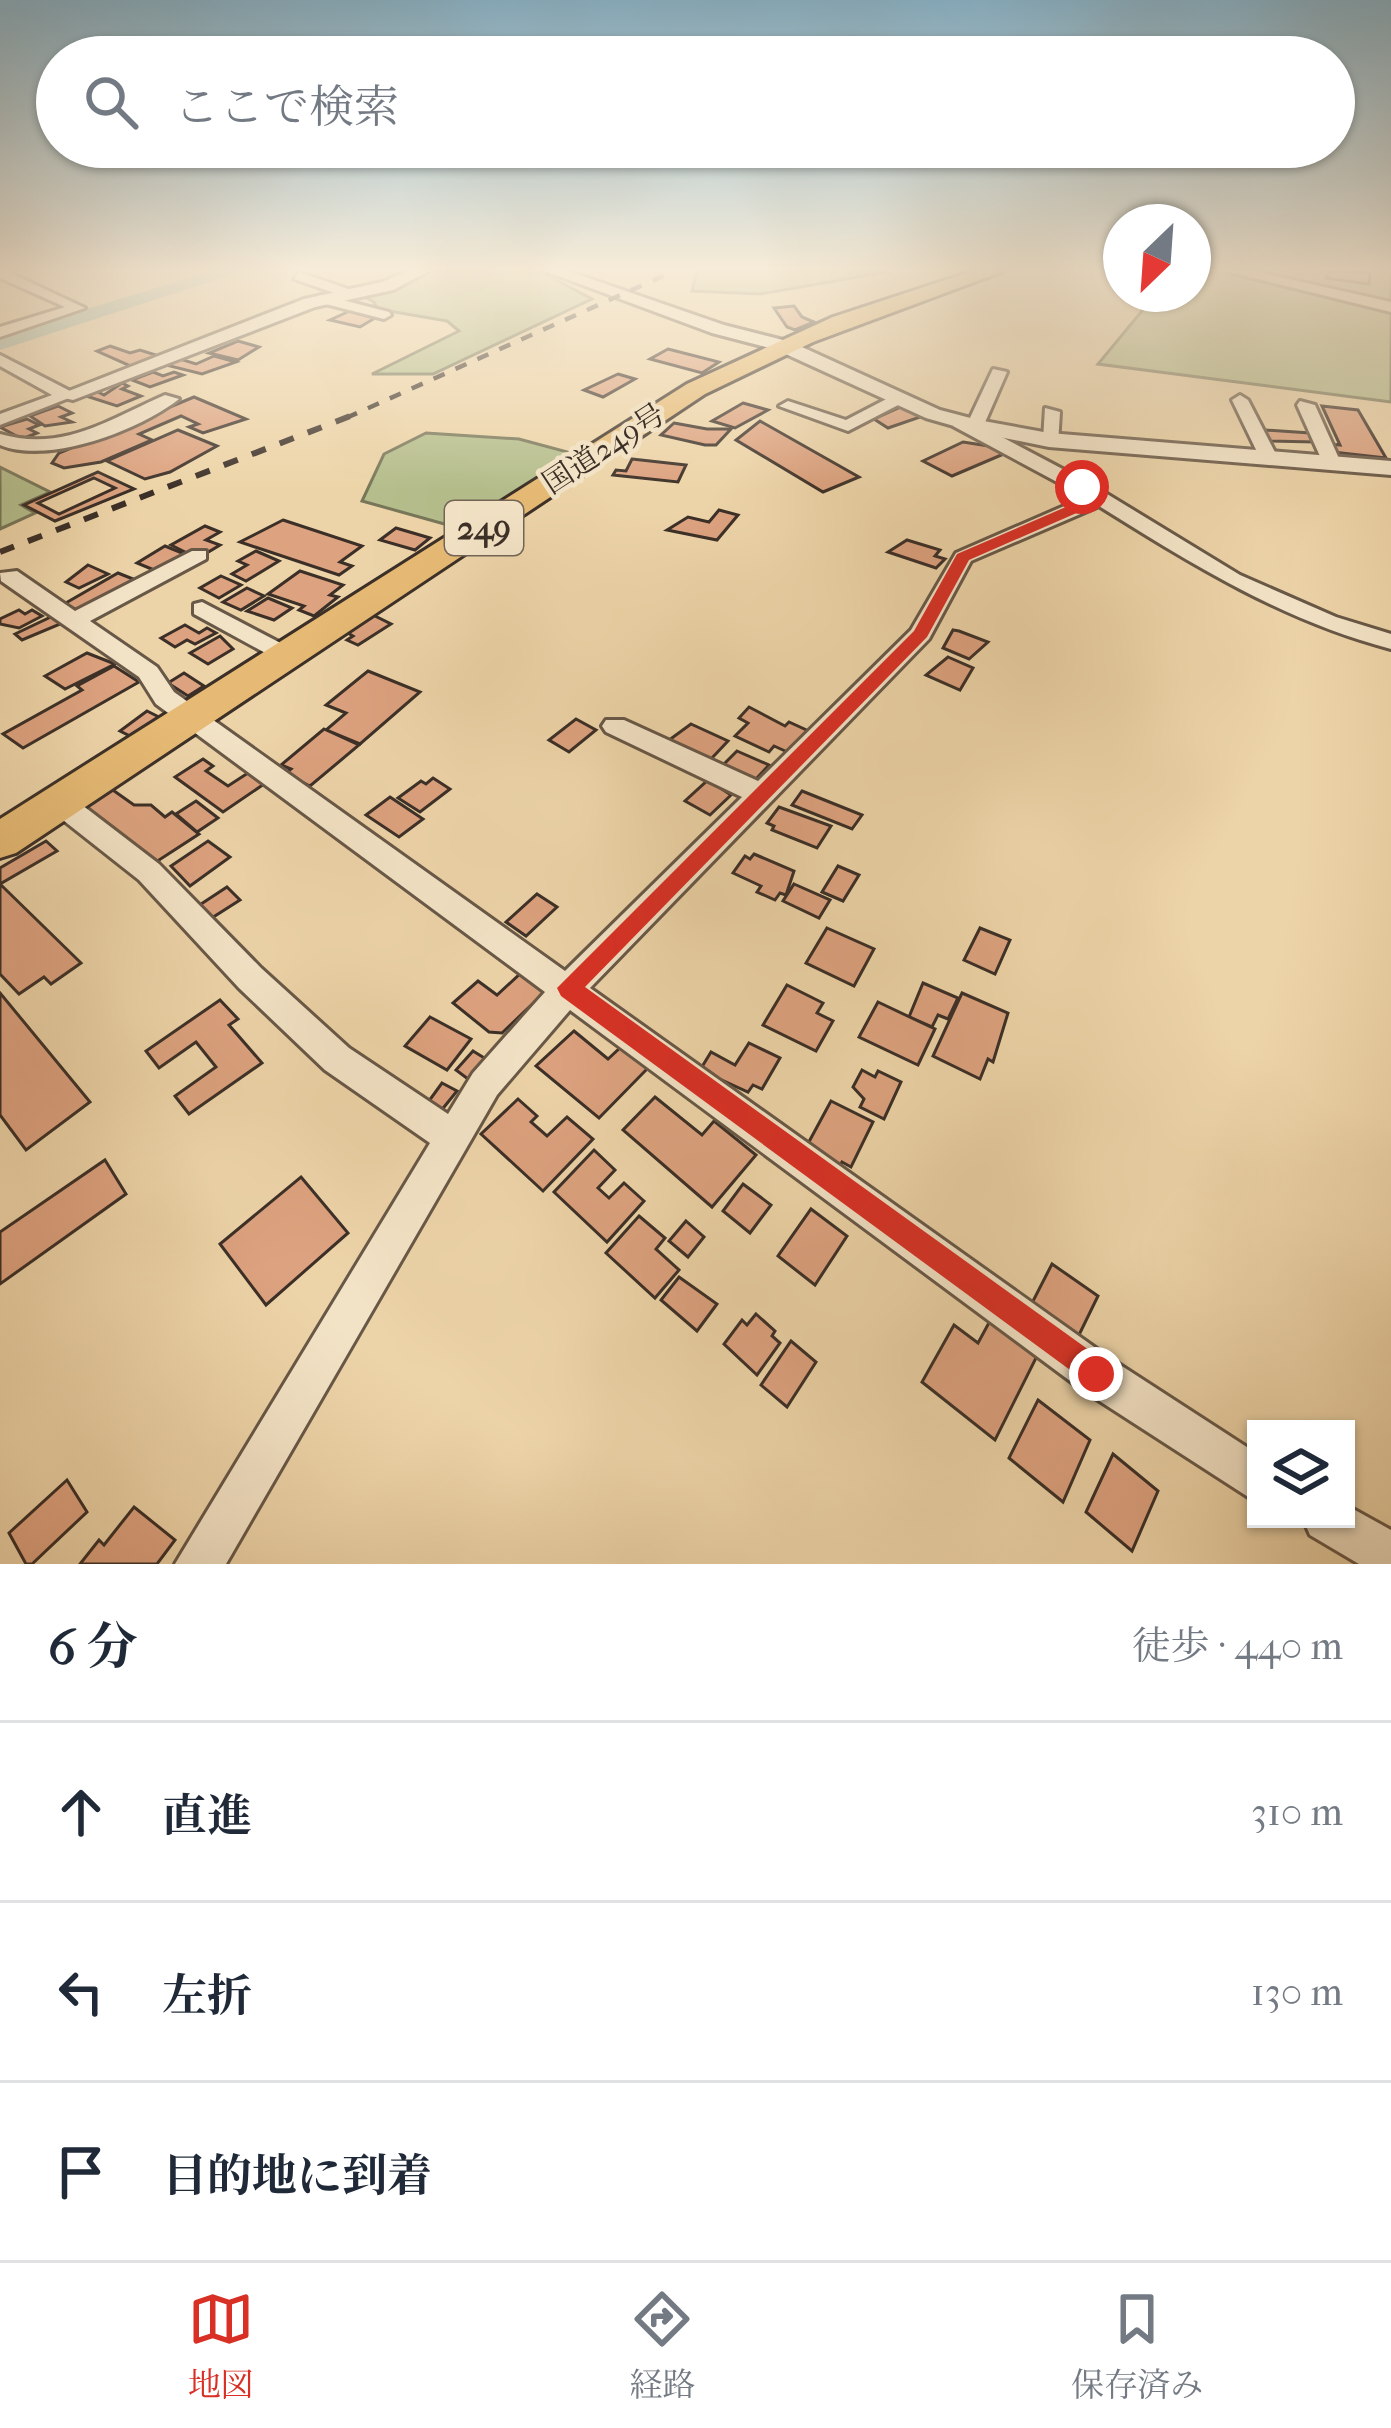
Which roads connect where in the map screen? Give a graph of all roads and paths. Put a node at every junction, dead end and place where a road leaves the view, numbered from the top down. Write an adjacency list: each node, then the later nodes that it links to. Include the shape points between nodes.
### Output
1 (203, 344): 6 (street)
2 (774, 344): 3 (street)
3 (777, 345): 7 (street); 26 (highway, 国道249号 / 249, via 696,389)
4 (0, 361): 6 (street)
5 (999, 372): 14 (street)
6 (65, 396): 13 (street)
7 (898, 398): 11 (street, via 848,426); 14 (street)
8 (171, 400): 15 (street, via 45,451)
9 (1240, 400): 17 (street)
10 (1306, 405): 18 (street)
11 (788, 406)
12 (1051, 412): 16 (street)
13 (0, 420)
14 (967, 424): 16 (street); 20 (street)
15 (0, 440)
16 (1052, 440): 17 (street)
17 (1269, 458): 18 (street)
18 (1332, 463): 19 (street)
19 (1391, 467)
20 (1100, 498): 25 (street, via 1232,580); 29 (street, via 963,557 921,634)
21 (199, 555): 24 (street)
22 (10, 576): 24 (street)
23 (202, 609): 26 (street)
24 (74, 621): 27 (street, via 148,672 165,698)
25 (1391, 642)
26 (286, 656): 27 (highway, 国道249号 / 249)
27 (192, 717): 30 (highway, 国道249号 / 249); 32 (street)
28 (616, 726): 29 (street)
29 (763, 795): 32 (street)
30 (59, 802): 31 (highway, 国道249号 / 249); 33 (street, via 148,872 337,1059)
31 (0, 841)
32 (569, 988): 33 (street); 34 (street, via 1096,1374)
33 (450, 1136): 37 (street)
34 (1247, 1473)
35 (1342, 1528): 36 (street)
36 (1391, 1556)
37 (199, 1564)

